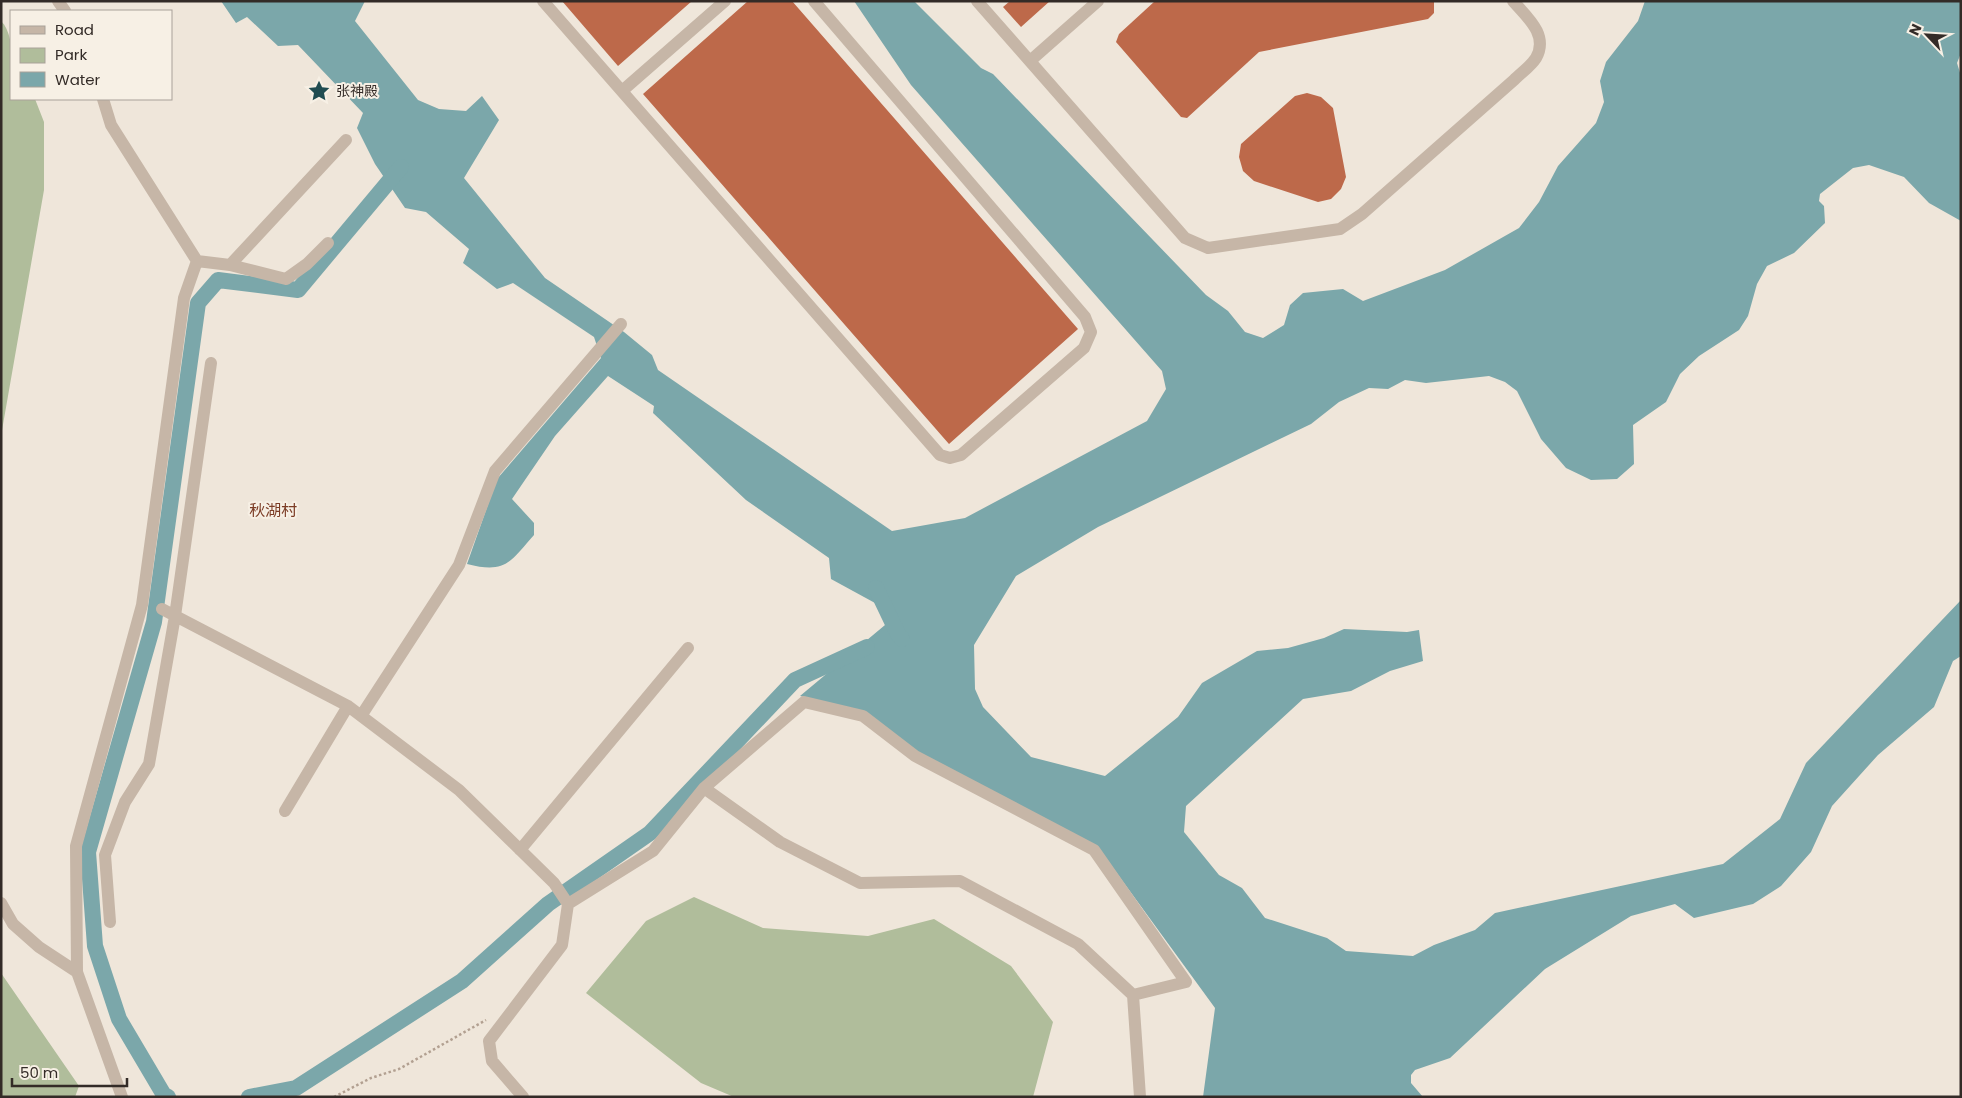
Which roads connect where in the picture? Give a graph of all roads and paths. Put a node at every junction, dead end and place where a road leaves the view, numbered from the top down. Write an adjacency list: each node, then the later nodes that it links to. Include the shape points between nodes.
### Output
1 (543, 1): 8 (street)
2 (725, 1): 8 (street)
3 (814, 1): 8 (street, via 1085,317 1091,332 1084,348 961,454 950,458 940,455)
4 (978, 1): 7 (street)
5 (1098, 1): 7 (street)
6 (1513, 1): 7 (street, via 1535,26 1541,43 1536,58 1362,214 1340,229 1208,248 1185,238)
7 (1030, 61)
8 (622, 91)
9 (103, 100): 12 (street, via 111,125)
10 (346, 140): 13 (street)
11 (328, 243): 13 (street, via 286,279)
12 (197, 261): 13 (street); 27 (street, via 184,298 142,605 76,846)
13 (230, 265)
14 (621, 324): 20 (street, via 494,471 460,565)
15 (211, 363): 17 (street)
16 (162, 609): 17 (street)
17 (175, 616): 19 (street); 26 (street, via 149,764 125,802 105,856)
18 (688, 648): 23 (street)
19 (348, 706): 20 (street); 22 (street)
20 (361, 716): 23 (street, via 459,790)
21 (704, 788): 25 (street, via 653,850); 28 (street, via 780,842 860,883 960,881 1078,944); 28 (street, via 804,702 863,716 915,756 1094,850 1186,982)
22 (284, 811)
23 (520, 850): 25 (street, via 554,883)
24 (1, 903): 27 (street, via 14,924 38,947)
25 (568, 904): 32 (street, via 562,945 489,1041 492,1061)
26 (110, 922)
27 (77, 972): 30 (street)
28 (1133, 995): 33 (street)
29 (494, 1016): 31 (path, via 398,1069 371,1078)
30 (122, 1097)
31 (334, 1097)
32 (523, 1097)
33 (1140, 1097)

